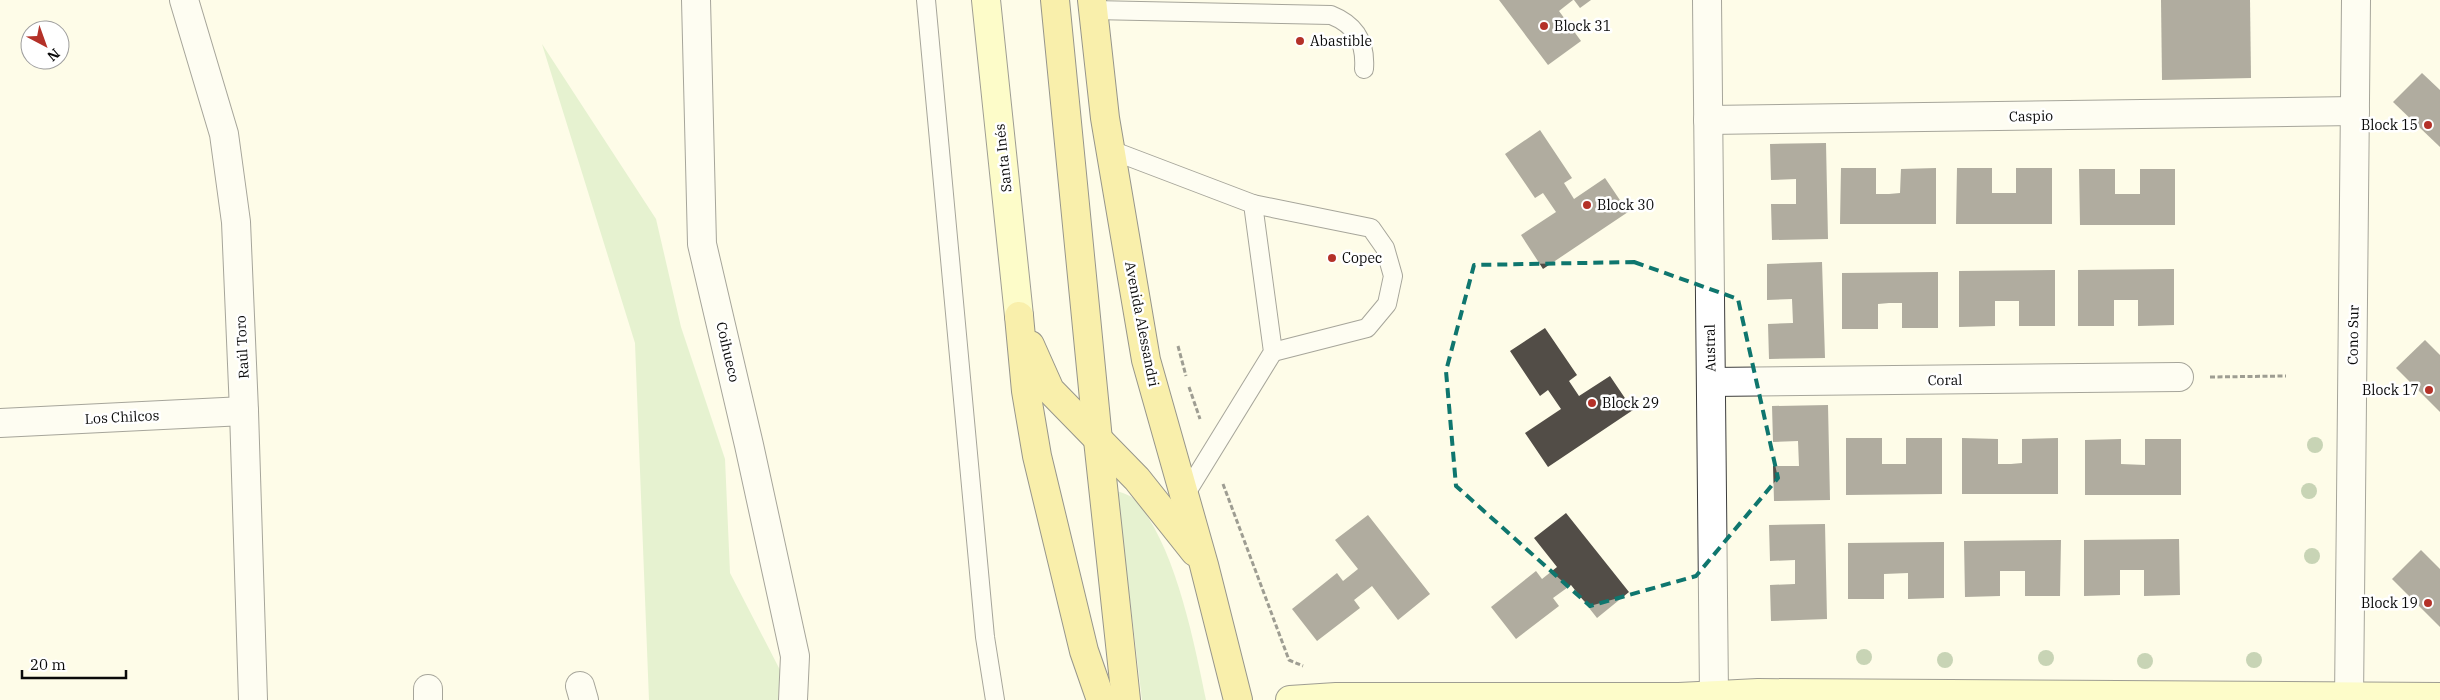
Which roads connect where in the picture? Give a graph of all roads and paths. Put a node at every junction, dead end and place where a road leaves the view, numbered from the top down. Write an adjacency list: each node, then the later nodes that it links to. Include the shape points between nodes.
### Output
1 (184, 0): 21 (street, Raúl Toro, via 224,134 236,222)
2 (696, 0): 33 (street, Coihueco, via 702,244 796,656)
3 (926, 0): 34 (lane, via 984,627)
4 (986, 0): 14 (street, Santa Inés)
5 (1056, 0): 23 (main road)
6 (1707, 0): 11 (street, Austral)
7 (2356, 0): 10 (street, Cono Sur)
8 (1093, 5): 9 (lane, via 1331,15 1352,27 1361,39 1365,53); 12 (main road, Avenida Alessandri)
9 (1364, 69)
10 (2355, 111): 11 (street, Caspio); 31 (street, Cono Sur)
11 (1708, 120): 20 (street, Austral)
12 (1110, 150): 13 (lane); 25 (main road, Avenida Alessandri, via 1146,360)
13 (1253, 204): 16 (lane); 16 (lane, via 1370,228 1385,248 1394,276 1387,304 1366,328)
14 (1019, 316): 23 (main road, via 1050,390); 35 (main road, via 1037,456 1084,651)
15 (1178, 344): 24 (path)
16 (1273, 352): 24 (lane)
17 (2244, 376): 18 (path)
18 (2286, 376)
19 (2179, 377): 20 (street, Coral)
20 (1711, 382): 27 (street, Austral)
21 (244, 412): 22 (street, Los Chilcos); 32 (street, Raúl Toro)
22 (0, 422)
23 (1098, 440): 26 (main road, via 1137,479); 36 (main road)
24 (1211, 452): 25 (lane); 28 (path, via 1289,660 1321,674)
25 (1185, 496): 26 (main road, Avenida Alessandri)
26 (1204, 565): 37 (main road, Avenida Alessandri)
27 (1714, 696): 30 (street); 31 (street, via 1758,693)
28 (1336, 697): 30 (street); 38 (street)
29 (2440, 697): 31 (street)
30 (1679, 699)
31 (2349, 699)
32 (253, 700)
33 (793, 700)
34 (995, 700)
35 (1101, 700)
36 (1126, 700)
37 (1238, 700)
38 (1290, 700)

